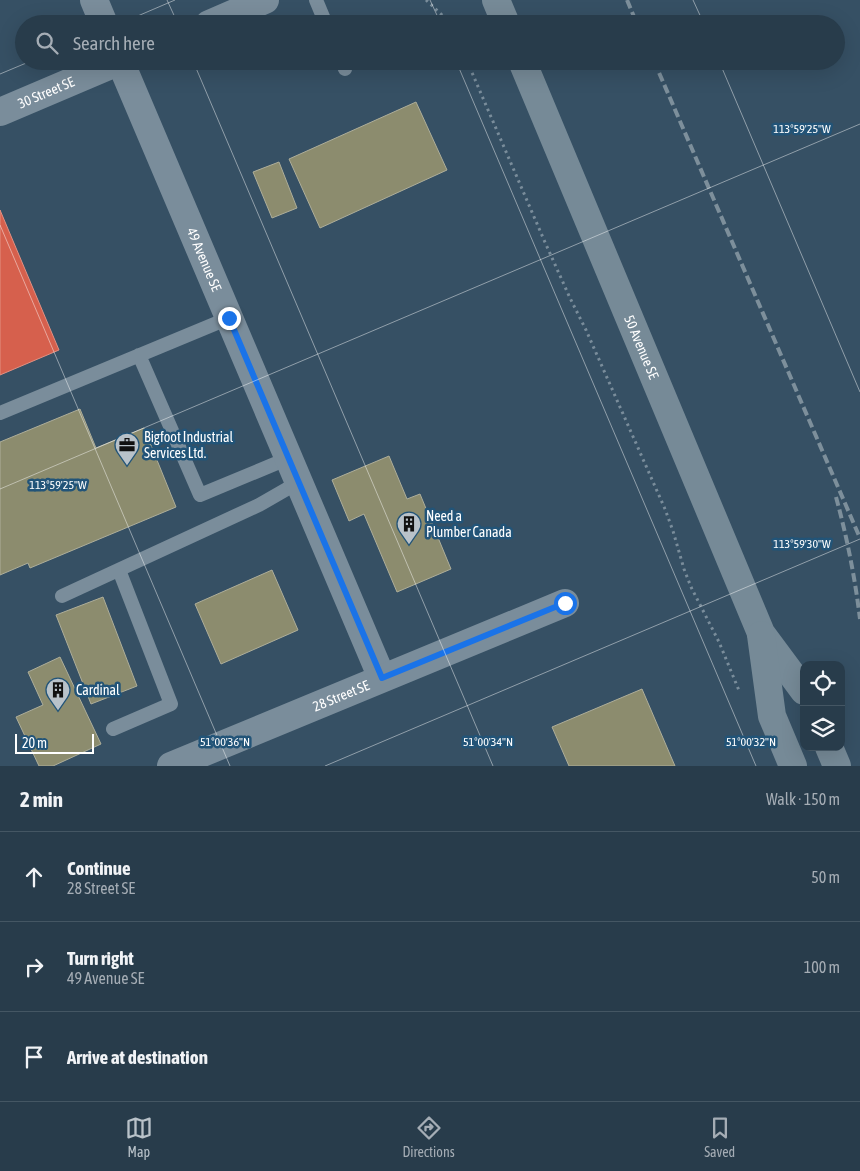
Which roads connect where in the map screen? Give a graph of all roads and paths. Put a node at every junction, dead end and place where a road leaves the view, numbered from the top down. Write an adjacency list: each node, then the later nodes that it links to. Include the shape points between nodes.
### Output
1 (94, 0): 6 (street)
2 (265, 0): 7 (street)
3 (316, 0): 8 (lane)
4 (426, 0): 9 (path)
5 (496, 0): 10 (street)
6 (100, 15)
7 (230, 15)
8 (322, 15)
9 (442, 15)
10 (502, 15)
11 (99, 70): 15 (street, 30 Street SE)
12 (124, 70): 16 (street, 49 Avenue SE)
13 (471, 70): 26 (path, via 665,510 691,587)
14 (526, 70): 23 (street, 50 Avenue SE)
15 (0, 112)
16 (229, 318): 17 (lane); 19 (street, 49 Avenue SE)
17 (139, 356): 18 (lane); 19 (lane, via 200,495)
18 (0, 413)
19 (294, 470): 20 (lane, via 259,504); 24 (street, 49 Avenue SE)
20 (119, 570): 21 (lane); 27 (lane, via 171,704)
21 (62, 596)
22 (565, 603): 24 (street, 28 Street SE)
23 (761, 633): 25 (street, 50 Avenue SE); 30 (street, 50 Avenue SE, via 772,716)
24 (382, 678): 29 (street, 28 Street SE)
25 (800, 685)
26 (741, 695)
27 (113, 729)
28 (831, 751): 31 (street)
29 (171, 766)
30 (794, 766)
31 (837, 766)

